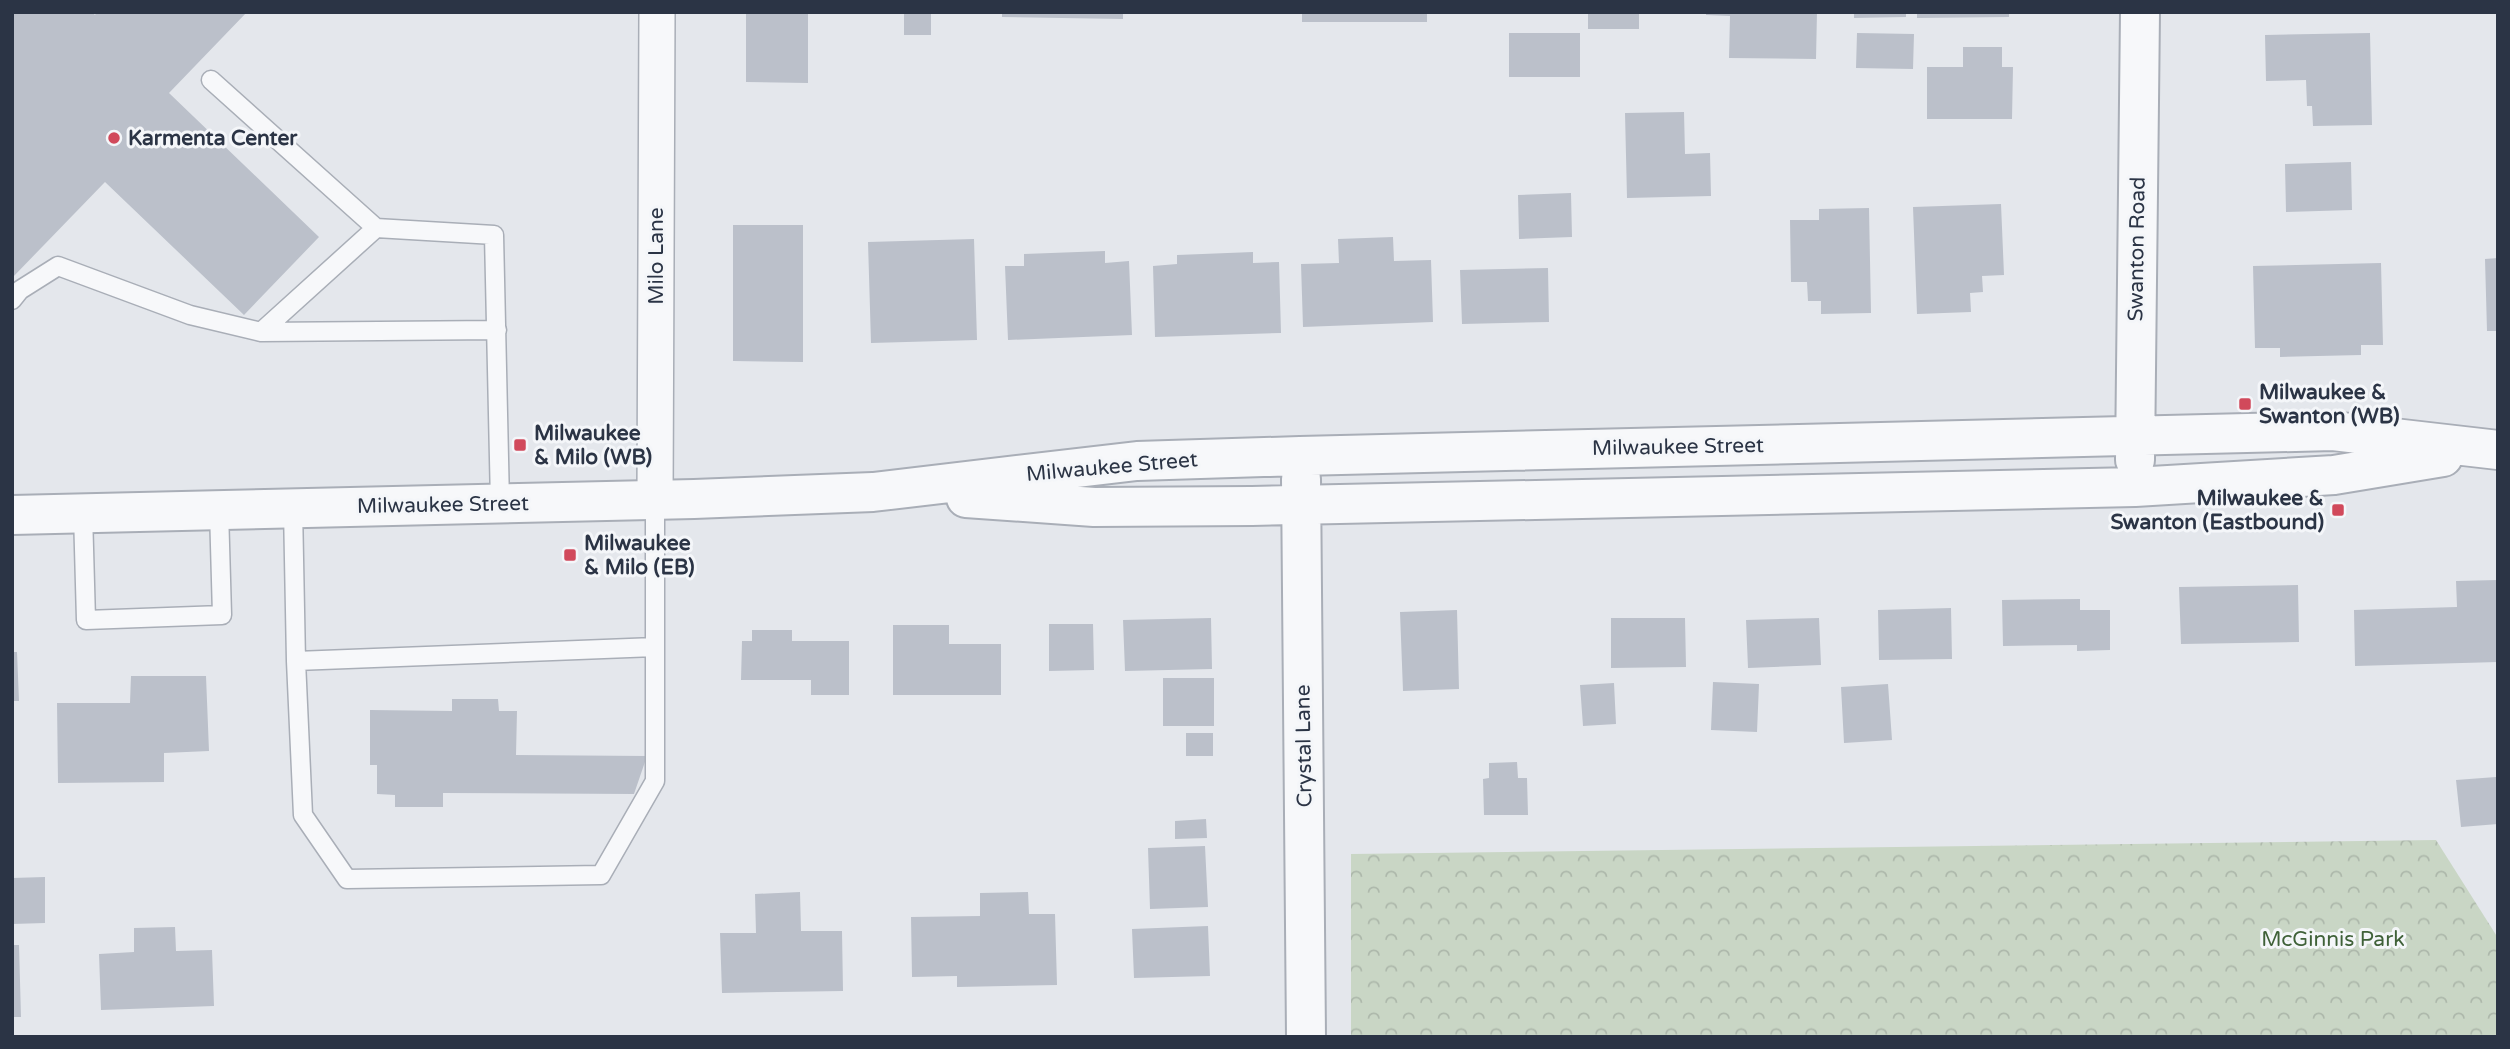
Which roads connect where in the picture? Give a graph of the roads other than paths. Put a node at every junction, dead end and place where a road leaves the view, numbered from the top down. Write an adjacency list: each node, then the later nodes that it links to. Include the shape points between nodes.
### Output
1 (657, 12): 13 (street, Milo Lane)
2 (2140, 12): 8 (street, Swanton Road)
3 (211, 80): 4 (lane)
4 (376, 228): 6 (lane, via 494,235); 7 (lane)
5 (12, 299): 7 (lane, via 58,267 190,314)
6 (497, 330): 7 (lane); 14 (lane)
7 (261, 332)
8 (2136, 435): 9 (street, Milwaukee Street, via 2333,430); 10 (street, Milwaukee Street); 11 (street, Swanton Road)
9 (2491, 450): 11 (street, Milwaukee Street, via 2334,475)
10 (1300, 456): 12 (street, Milwaukee Street, via 1137,461); 15 (street, Crystal Lane)
11 (2135, 486): 15 (street, Milwaukee Street)
12 (873, 492): 13 (street, Milwaukee Street); 15 (street, Milwaukee Street, via 1094,507)
13 (656, 500): 14 (street, Milwaukee Street); 20 (lane)
14 (500, 503): 16 (street, Milwaukee Street)
15 (1301, 505): 22 (street, Crystal Lane)
16 (293, 508): 17 (street, Milwaukee Street); 21 (lane)
17 (219, 510): 18 (street, Milwaukee Street); 18 (lane, via 222,615 86,620)
18 (83, 513): 19 (street, Milwaukee Street)
19 (12, 515)
20 (654, 647): 21 (lane); 21 (lane, via 654,781 601,875 347,879 303,815)
21 (296, 660)
22 (1306, 1037)

